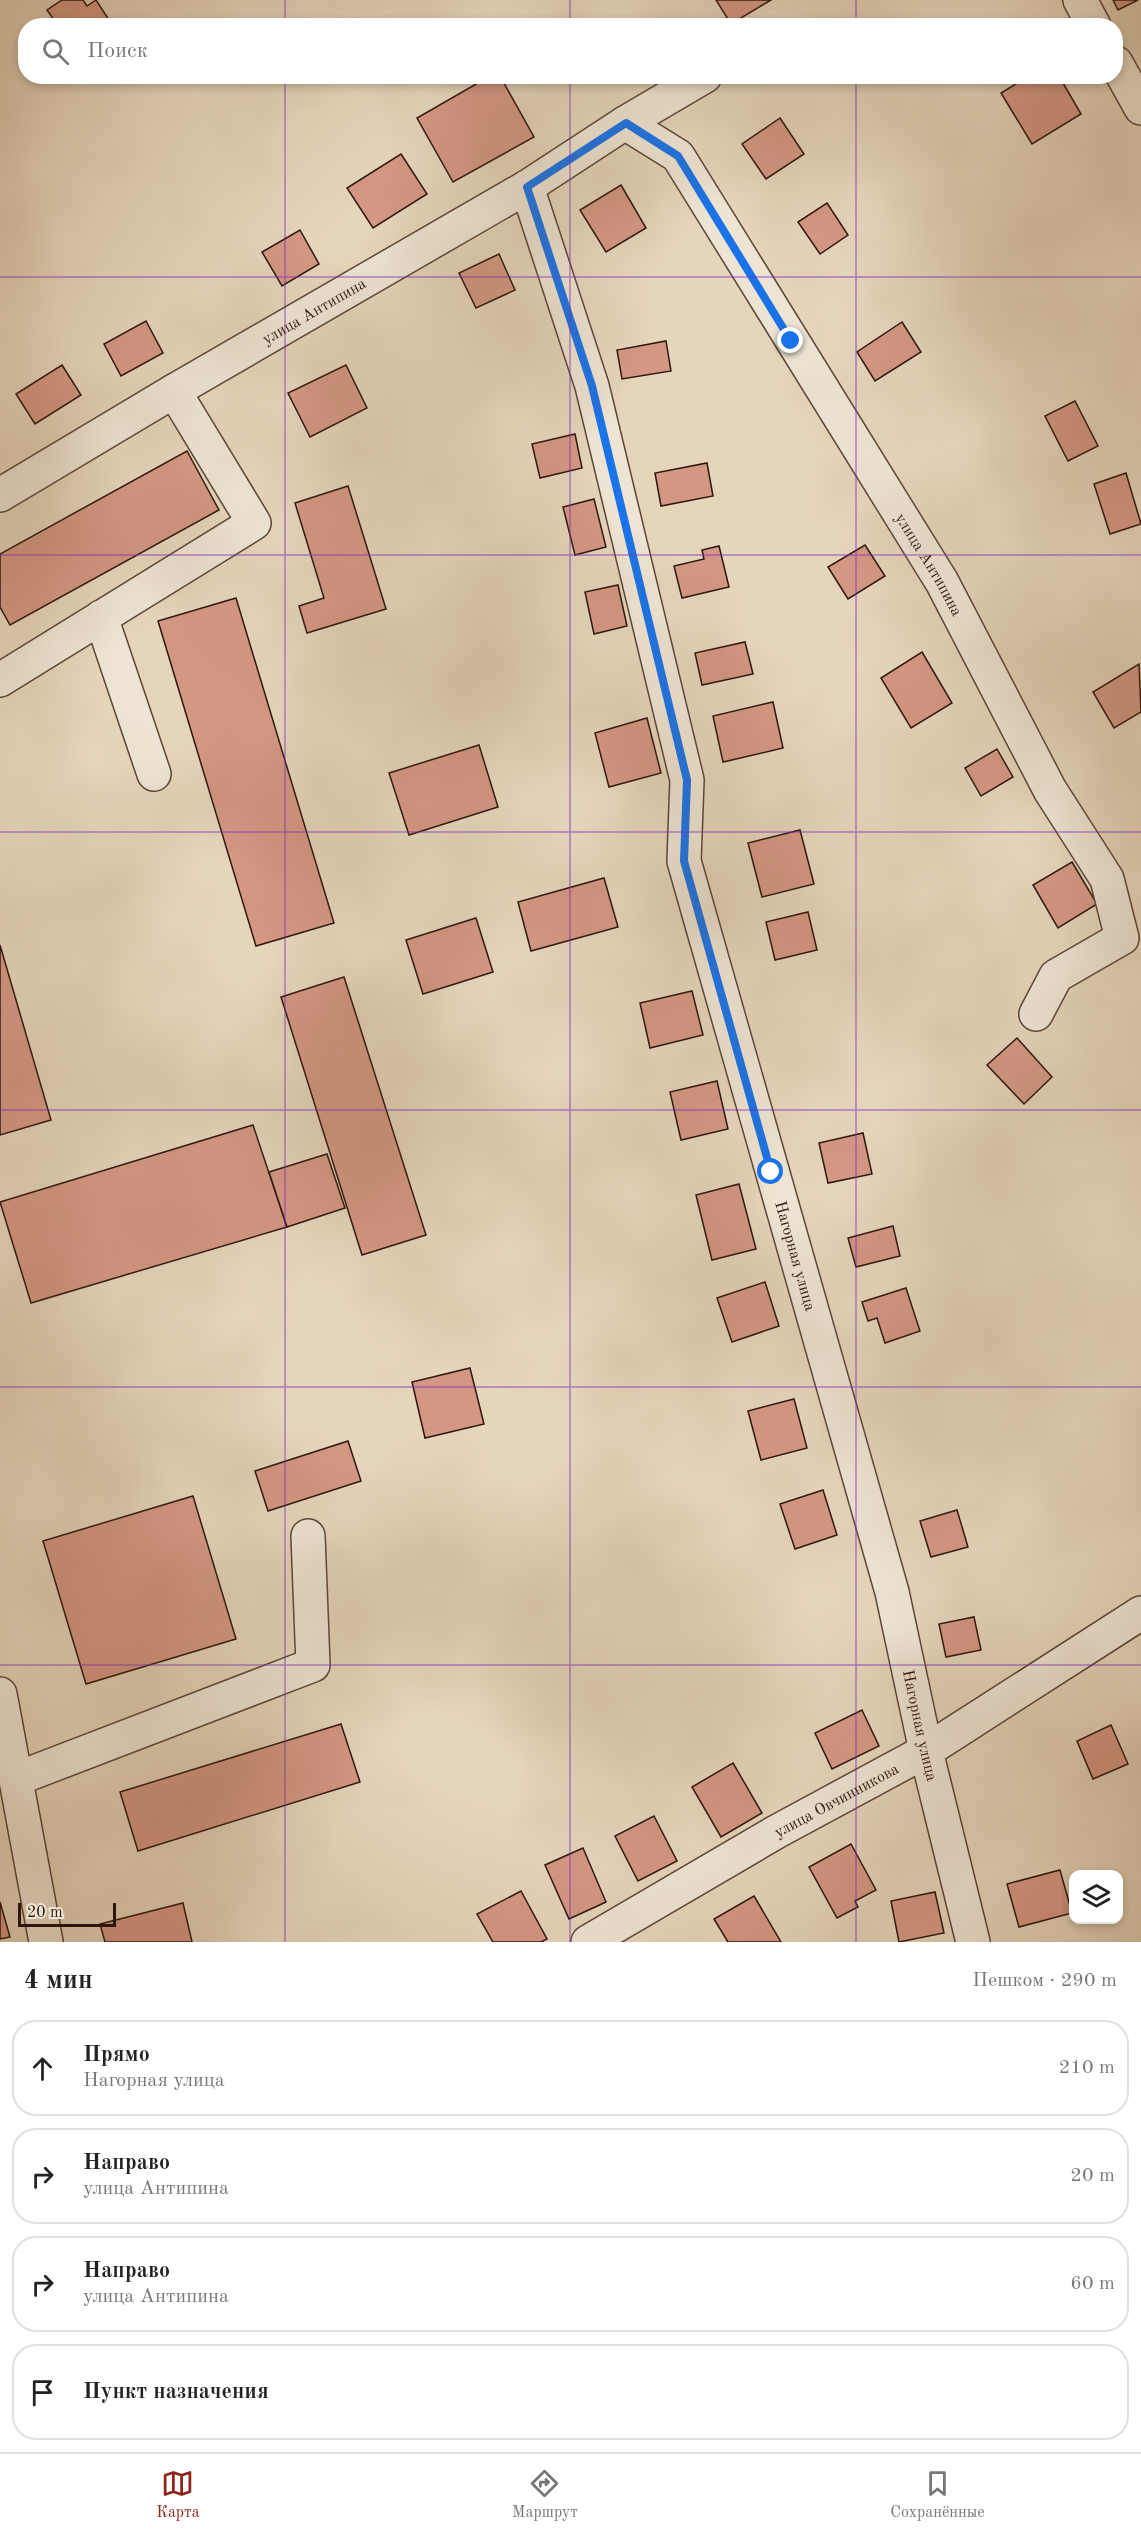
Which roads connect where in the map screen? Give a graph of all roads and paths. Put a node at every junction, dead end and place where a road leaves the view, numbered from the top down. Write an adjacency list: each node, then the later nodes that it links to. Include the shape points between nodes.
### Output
1 (1080, 0): 2 (street)
2 (1090, 18)
3 (1123, 76): 5 (street)
4 (692, 84): 6 (street, улица Антипина)
5 (1141, 108)
6 (626, 123): 7 (street, улица Антипина); 13 (street, улица Антипина, via 678,156 942,582 1050,790 1107,879 1122,938 1056,976)
7 (527, 187): 8 (street, улица Антипина); 17 (street, Нагорная улица, via 592,386 687,780 684,861 892,1592)
8 (174, 391): 9 (street, улица Антипина); 10 (street, via 254,523)
9 (0, 495)
10 (101, 617): 11 (street); 12 (street)
11 (0, 680)
12 (154, 774)
13 (1036, 1014)
14 (308, 1536): 18 (street, via 313,1665)
15 (1141, 1613): 17 (street, улица Овчинникова)
16 (0, 1694): 18 (street)
17 (926, 1751): 20 (street, улица Овчинникова, via 776,1832); 21 (street, Нагорная улица)
18 (16, 1779): 19 (street)
19 (46, 1942)
20 (588, 1942)
21 (973, 1942)

